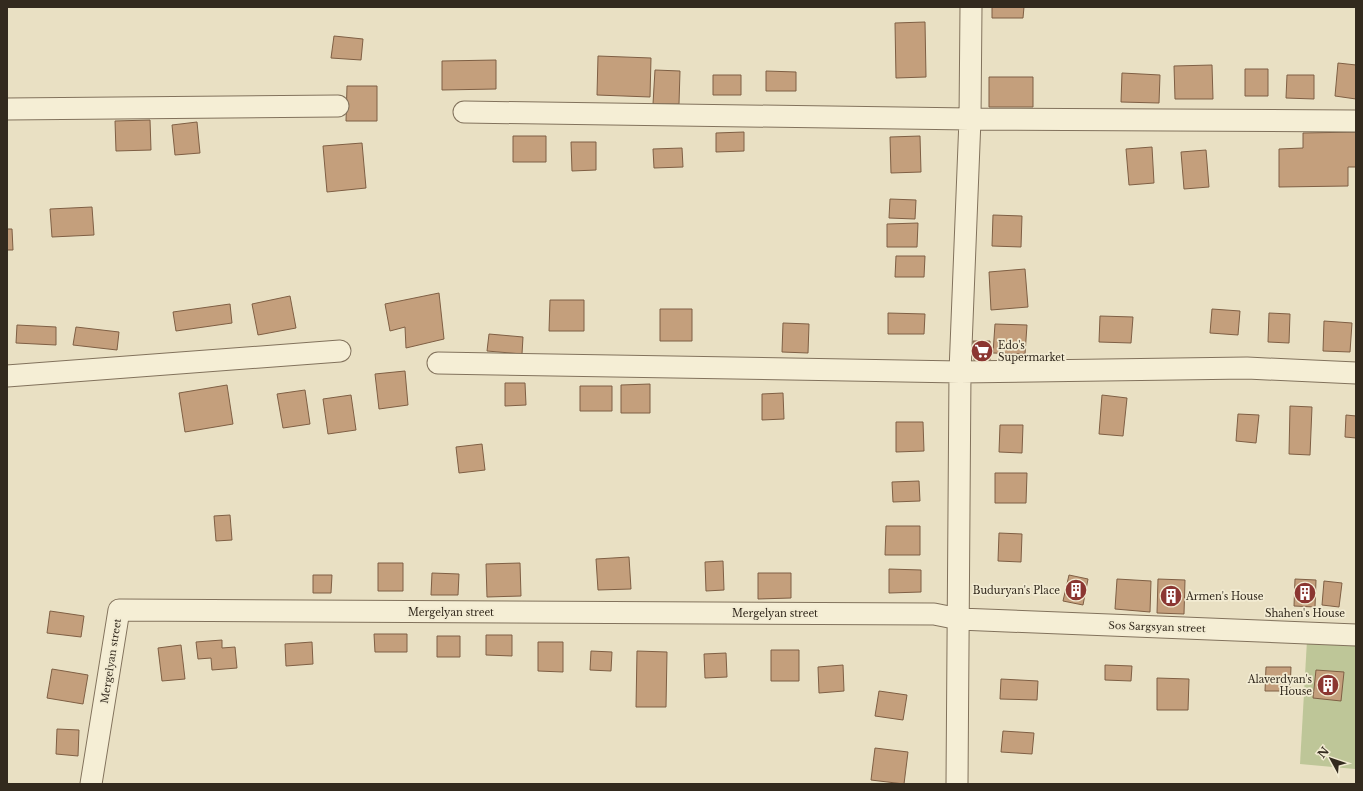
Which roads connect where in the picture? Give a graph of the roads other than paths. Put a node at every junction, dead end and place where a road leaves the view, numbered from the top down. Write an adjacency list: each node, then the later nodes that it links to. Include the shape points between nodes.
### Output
1 (971, 7): 5 (street)
2 (338, 106): 3 (street)
3 (7, 109)
4 (464, 112): 5 (street)
5 (970, 119): 6 (street); 9 (street)
6 (1356, 121)
7 (340, 351): 11 (street)
8 (438, 363): 9 (street)
9 (960, 372): 10 (street, via 1247,368); 12 (street)
10 (1356, 373)
11 (7, 376)
12 (959, 619): 13 (street, Sos Sargsyan street); 14 (street, Mergelyan street, via 934,614 119,610); 15 (street)
13 (1356, 635)
14 (91, 784)
15 (957, 784)

